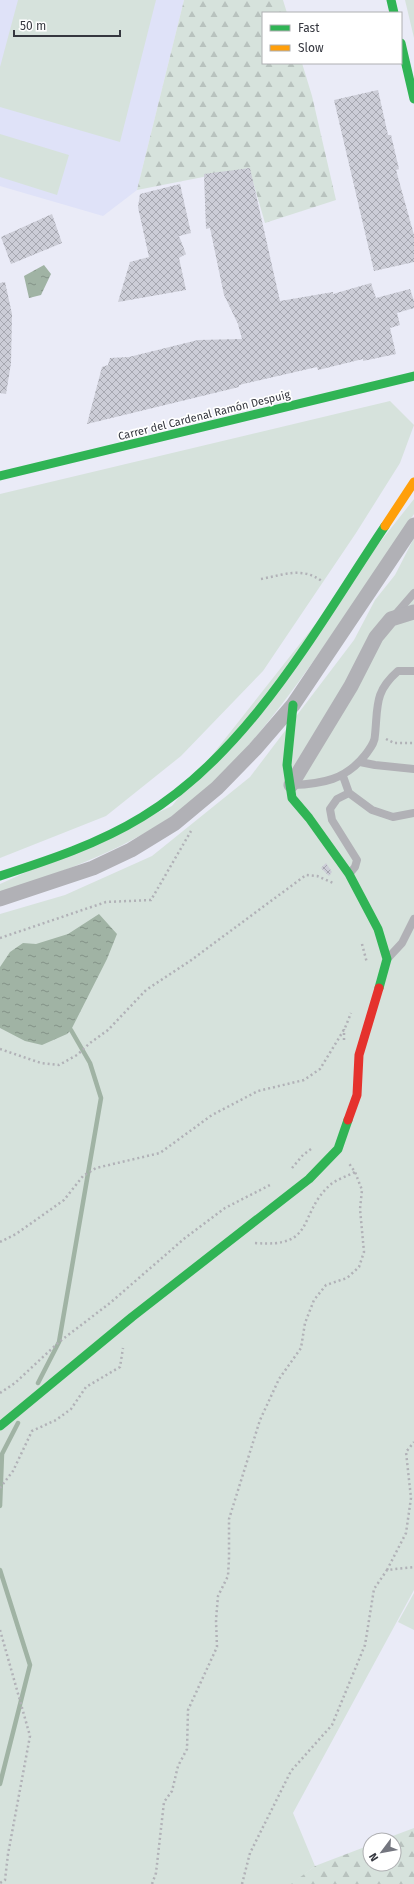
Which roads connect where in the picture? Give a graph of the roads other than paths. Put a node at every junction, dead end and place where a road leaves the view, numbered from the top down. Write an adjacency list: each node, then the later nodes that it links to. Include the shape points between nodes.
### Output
1 (391, 0): 2 (street)
2 (394, 12)
3 (402, 46): 4 (street)
4 (414, 99)
5 (414, 376): 6 (street, Carrer del Cardenal Ramón Despuig)
6 (0, 476)
7 (414, 482): 21 (street, via 270,696 202,771 162,804 119,831 53,859)
8 (414, 525): 13 (street)
9 (414, 592): 11 (lane)
10 (414, 612): 11 (street)
11 (391, 619): 17 (street, via 376,637)
12 (414, 671): 14 (lane, via 398,671 386,681 379,696 372,746)
13 (293, 705): 17 (street, via 287,765); 22 (street, via 218,788 175,822 131,850 93,868)
14 (360, 762): 15 (lane); 16 (lane)
15 (414, 769)
16 (343, 776): 17 (lane, via 317,784); 18 (lane)
17 (291, 785): 20 (street, via 292,798)
18 (349, 793): 19 (lane, via 372,810 393,817); 20 (lane, via 337,800 330,809 332,820 357,860)
19 (414, 813)
20 (349, 874): 24 (street, via 378,929)
21 (0, 876)
22 (0, 899)
23 (414, 919): 24 (lane, via 402,943)
24 (387, 959): 25 (street, via 359,1055 357,1095 338,1149 309,1179 132,1317)
25 (0, 1426)

